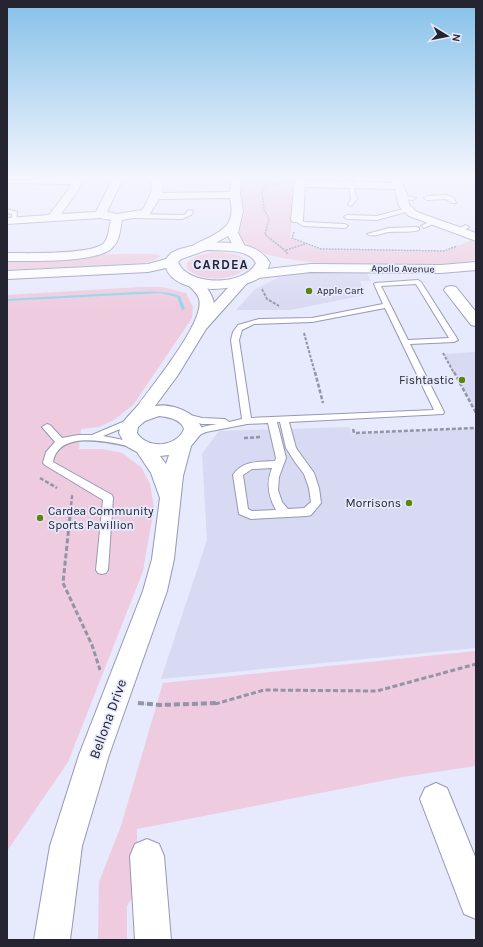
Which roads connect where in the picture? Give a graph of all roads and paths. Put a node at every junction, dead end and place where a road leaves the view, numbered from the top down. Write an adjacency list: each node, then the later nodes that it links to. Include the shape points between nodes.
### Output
1 (116, 222): 15 (street, via 111,241 98,252)
2 (268, 222): 14 (path, via 265,234)
3 (300, 222): 6 (lane)
4 (425, 222): 9 (street, via 462,228)
5 (233, 224): 11 (street, via 221,236); 12 (street, via 232,237)
6 (345, 226)
7 (417, 229): 8 (lane)
8 (370, 234)
9 (476, 237)
10 (306, 243): 14 (path)
11 (197, 248): 12 (street); 16 (street, via 176,256)
12 (240, 248): 13 (street)
13 (258, 256): 14 (street, Apollo Avenue); 19 (street, via 263,263)
14 (285, 256): 18 (street, Apollo Avenue)
15 (7, 257)
16 (171, 262): 20 (street, via 148,268); 21 (street, via 175,274)
17 (476, 266): 18 (street, Apollo Avenue, via 441,269)
18 (330, 268): 19 (street, Apollo Avenue, via 294,268)
19 (258, 274): 22 (street)
20 (7, 275)
21 (189, 281): 22 (street, via 214,284); 23 (street, via 142,278); 27 (street, via 206,296 208,306)
22 (240, 282): 27 (street)
23 (7, 284)
24 (451, 290): 26 (street)
25 (388, 306): 28 (lane); 28 (lane, via 377,284 418,282 454,340); 34 (lane, via 302,321 261,321 239,328 235,340)
26 (476, 322)
27 (200, 327): 29 (street)
28 (407, 342): 33 (lane, via 440,412)
29 (170, 375): 30 (street, via 165,391 169,403); 31 (street)
30 (182, 415): 31 (street, via 158,411); 34 (lane, via 202,421); 37 (street, via 191,423 192,429)
31 (136, 419): 36 (lane); 39 (street, Bellona Drive, via 128,427 127,434 130,440)
32 (272, 420): 33 (lane); 34 (lane); 40 (lane, via 282,458)
33 (284, 420): 45 (lane, via 291,448 309,473 316,504 307,512)
34 (242, 422): 37 (lane, via 203,430)
35 (47, 427): 38 (lane)
36 (94, 437): 38 (lane); 39 (lane)
37 (187, 439): 39 (street, via 165,449); 44 (street, Bellona Drive, via 177,459)
38 (60, 442): 46 (lane, via 50,451 48,463 108,498)
39 (140, 446): 44 (street, Bellona Drive, via 161,472)
40 (278, 464): 45 (lane, via 272,476 274,493 277,506); 45 (lane, via 246,466 240,470 240,501 243,511 251,515)
41 (40, 478): 42 (path)
42 (59, 489)
43 (66, 492): 48 (path, via 72,496 63,583 92,645)
44 (170, 500): 49 (street, Bellona Drive, via 165,552 155,591)
45 (285, 513)
46 (102, 570)
47 (476, 664): 49 (path, via 377,691 264,690 214,704 160,705)
48 (101, 672)
49 (113, 701): 53 (street, Bellona Drive, via 66,846)
50 (436, 799): 52 (street)
51 (147, 856): 54 (street)
52 (476, 902)
53 (52, 940)
54 (153, 940)

